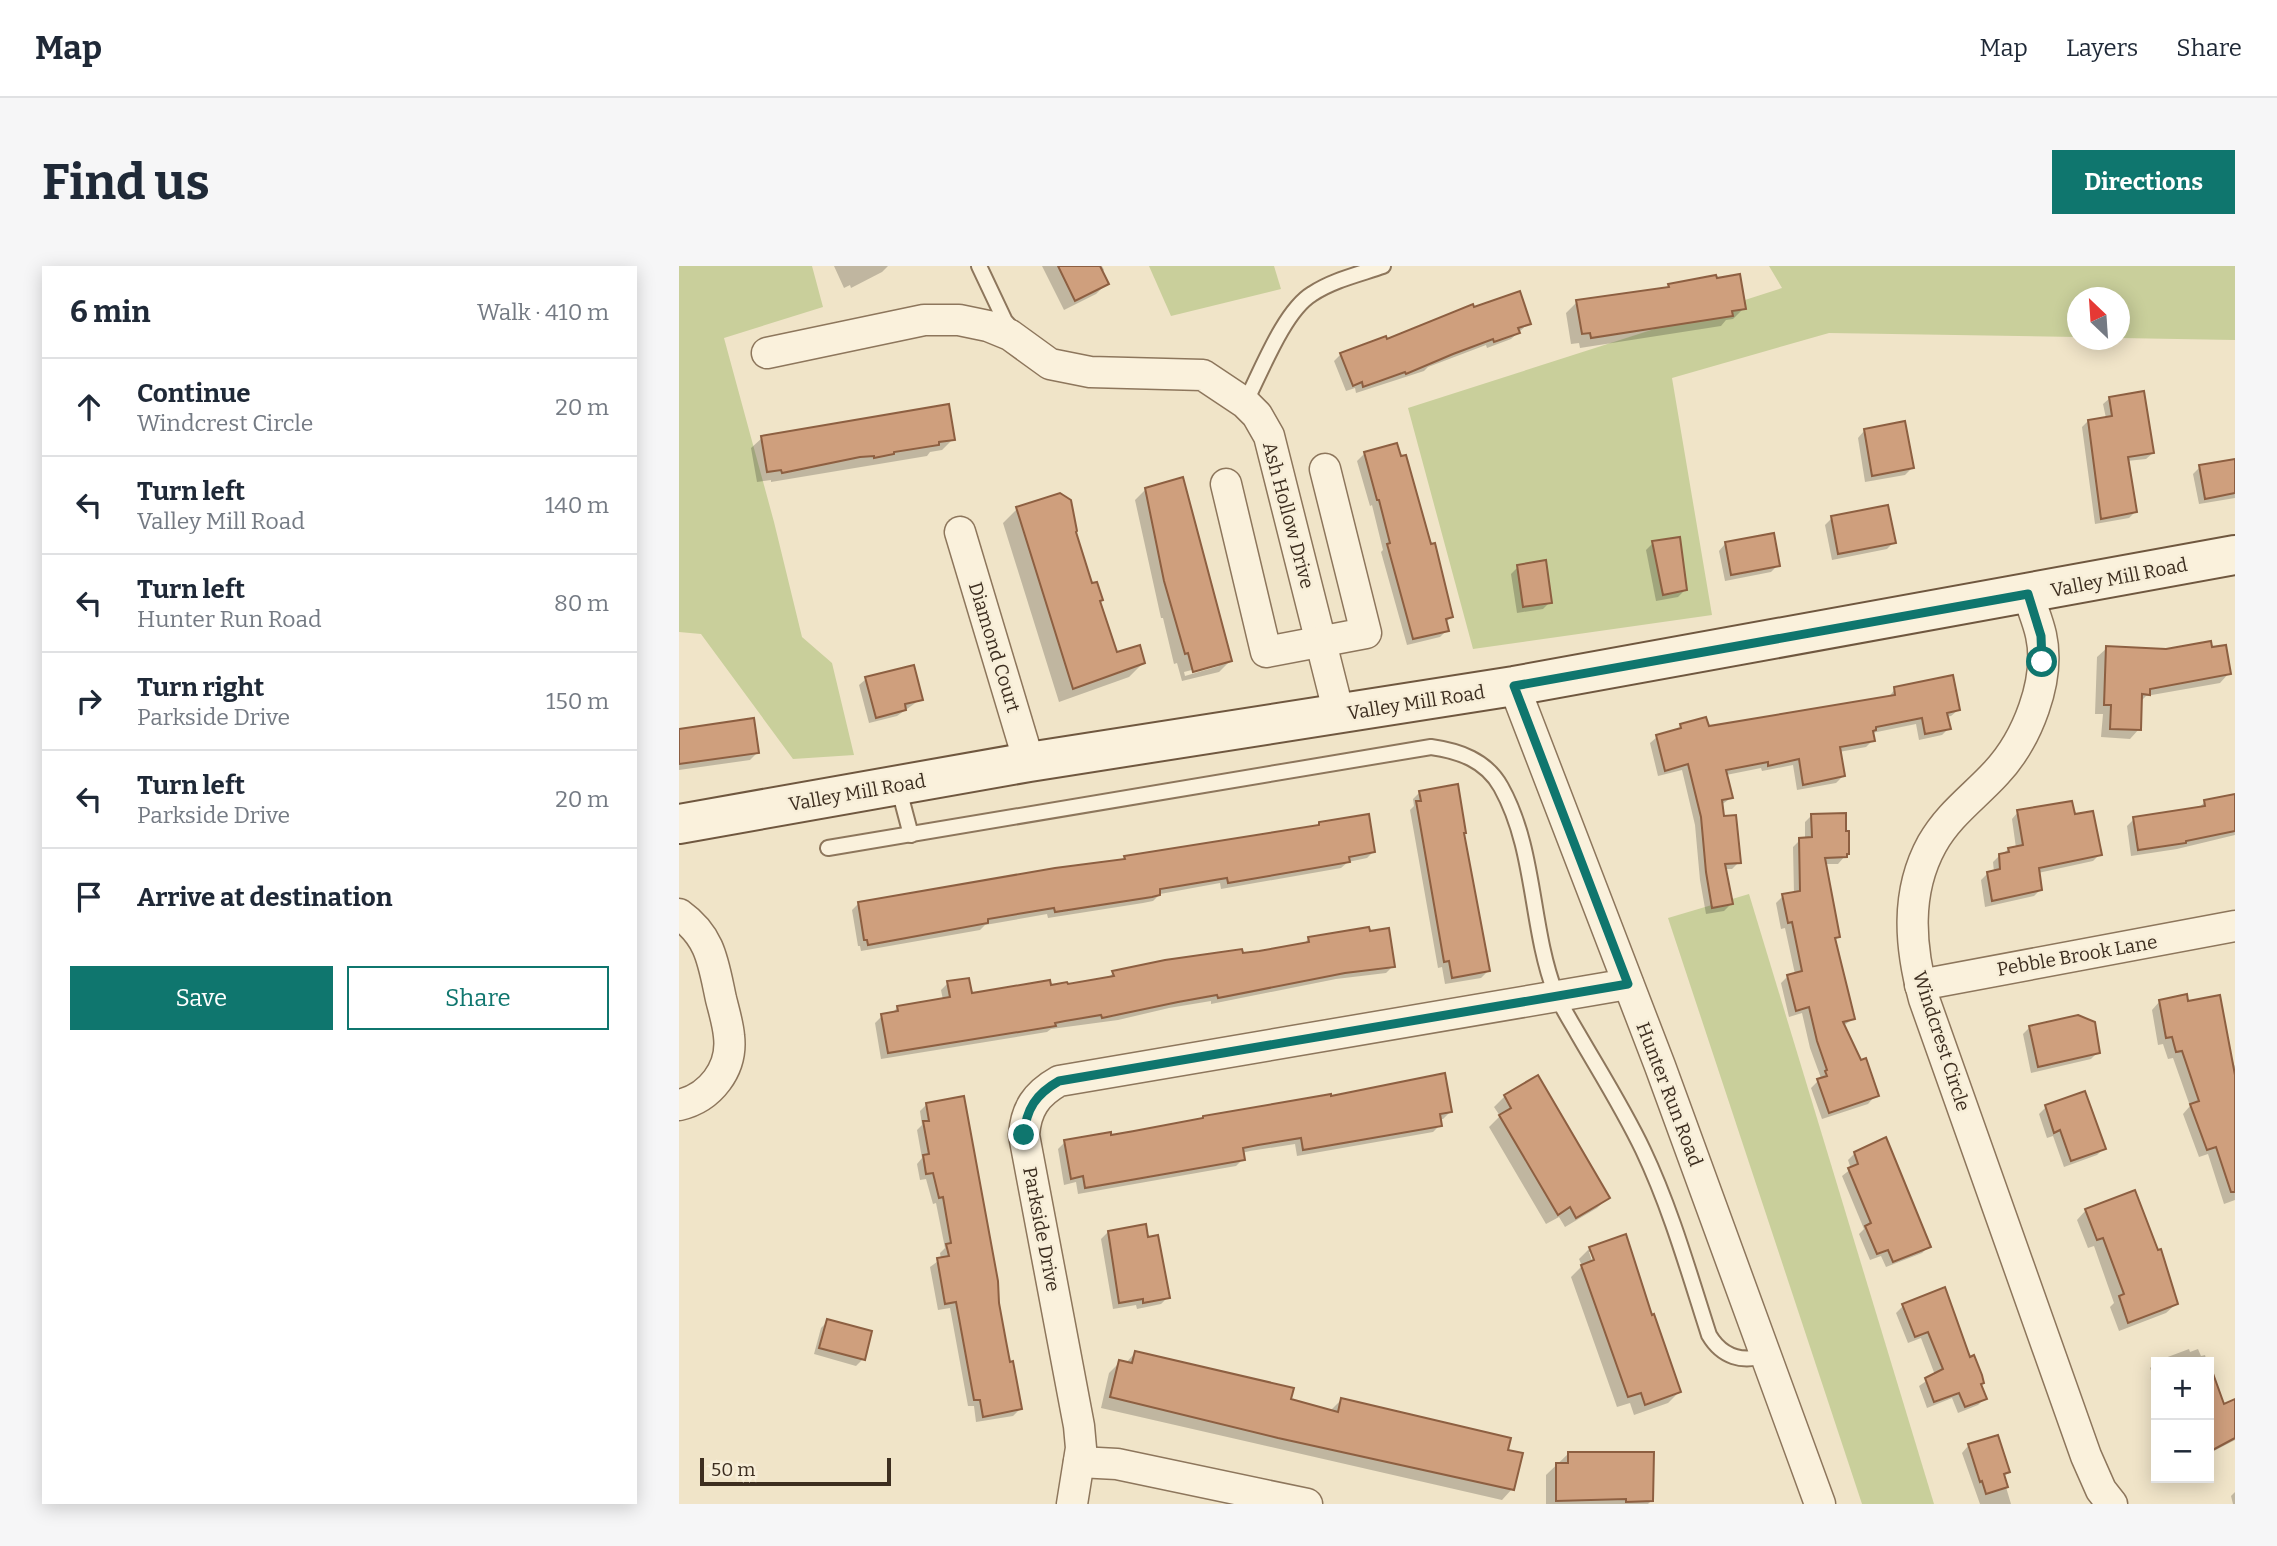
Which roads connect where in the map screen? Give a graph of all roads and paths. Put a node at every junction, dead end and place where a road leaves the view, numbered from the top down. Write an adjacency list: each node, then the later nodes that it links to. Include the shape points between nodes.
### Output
1 (979, 266): 3 (lane, via 1005,321)
2 (1383, 266): 5 (lane, via 1309,296 1290,315)
3 (1025, 345): 4 (street, Ash Hollow Drive, via 988,326 941,319); 5 (street, Ash Hollow Drive, via 1050,364 1090,372 1203,375)
4 (767, 353)
5 (1245, 403): 11 (street, Ash Hollow Drive, via 1269,436)
6 (1325, 469): 11 (street, via 1366,633)
7 (1226, 484): 11 (street, via 1266,652)
8 (960, 532): 14 (street, Diamond Court)
9 (2235, 555): 10 (street, Valley Mill Road)
10 (2028, 594): 12 (street, Valley Mill Road); 22 (street, Windcrest Circle, via 2041,636 2038,694 2012,753 1949,818 1919,875 1912,939)
11 (1322, 642): 13 (street, Ash Hollow Drive)
12 (1514, 686): 13 (street, Valley Mill Road); 21 (street, Hunter Run Road)
13 (1339, 714): 14 (street, Valley Mill Road)
14 (1029, 762): 15 (street, Valley Mill Road)
15 (898, 785): 16 (street, Valley Mill Road); 17 (lane)
16 (679, 824)
17 (911, 835): 18 (lane); 23 (lane, via 1431,747 1453,750 1489,771 1516,820 1546,968)
18 (828, 848)
19 (679, 914): 24 (street, via 706,942 730,1038 721,1077 705,1094)
20 (2235, 926): 22 (street, Pebble Brook Lane)
21 (1628, 984): 23 (street, Parkside Drive); 25 (street, Hunter Run Road)
22 (1920, 985): 30 (street, Windcrest Circle, via 2087,1456)
23 (1557, 996): 25 (lane, via 1643,1148 1717,1348 1733,1358); 26 (street, Parkside Drive, via 1059,1081 1043,1090 1031,1104 1024,1135 1079,1426)
24 (679, 1105)
25 (1766, 1355): 29 (street, Hunter Run Road)
26 (1079, 1462): 27 (street, Parkside Drive); 28 (street, via 1117,1464)
27 (1072, 1504)
28 (1307, 1504)
29 (1820, 1504)
30 (2112, 1504)

